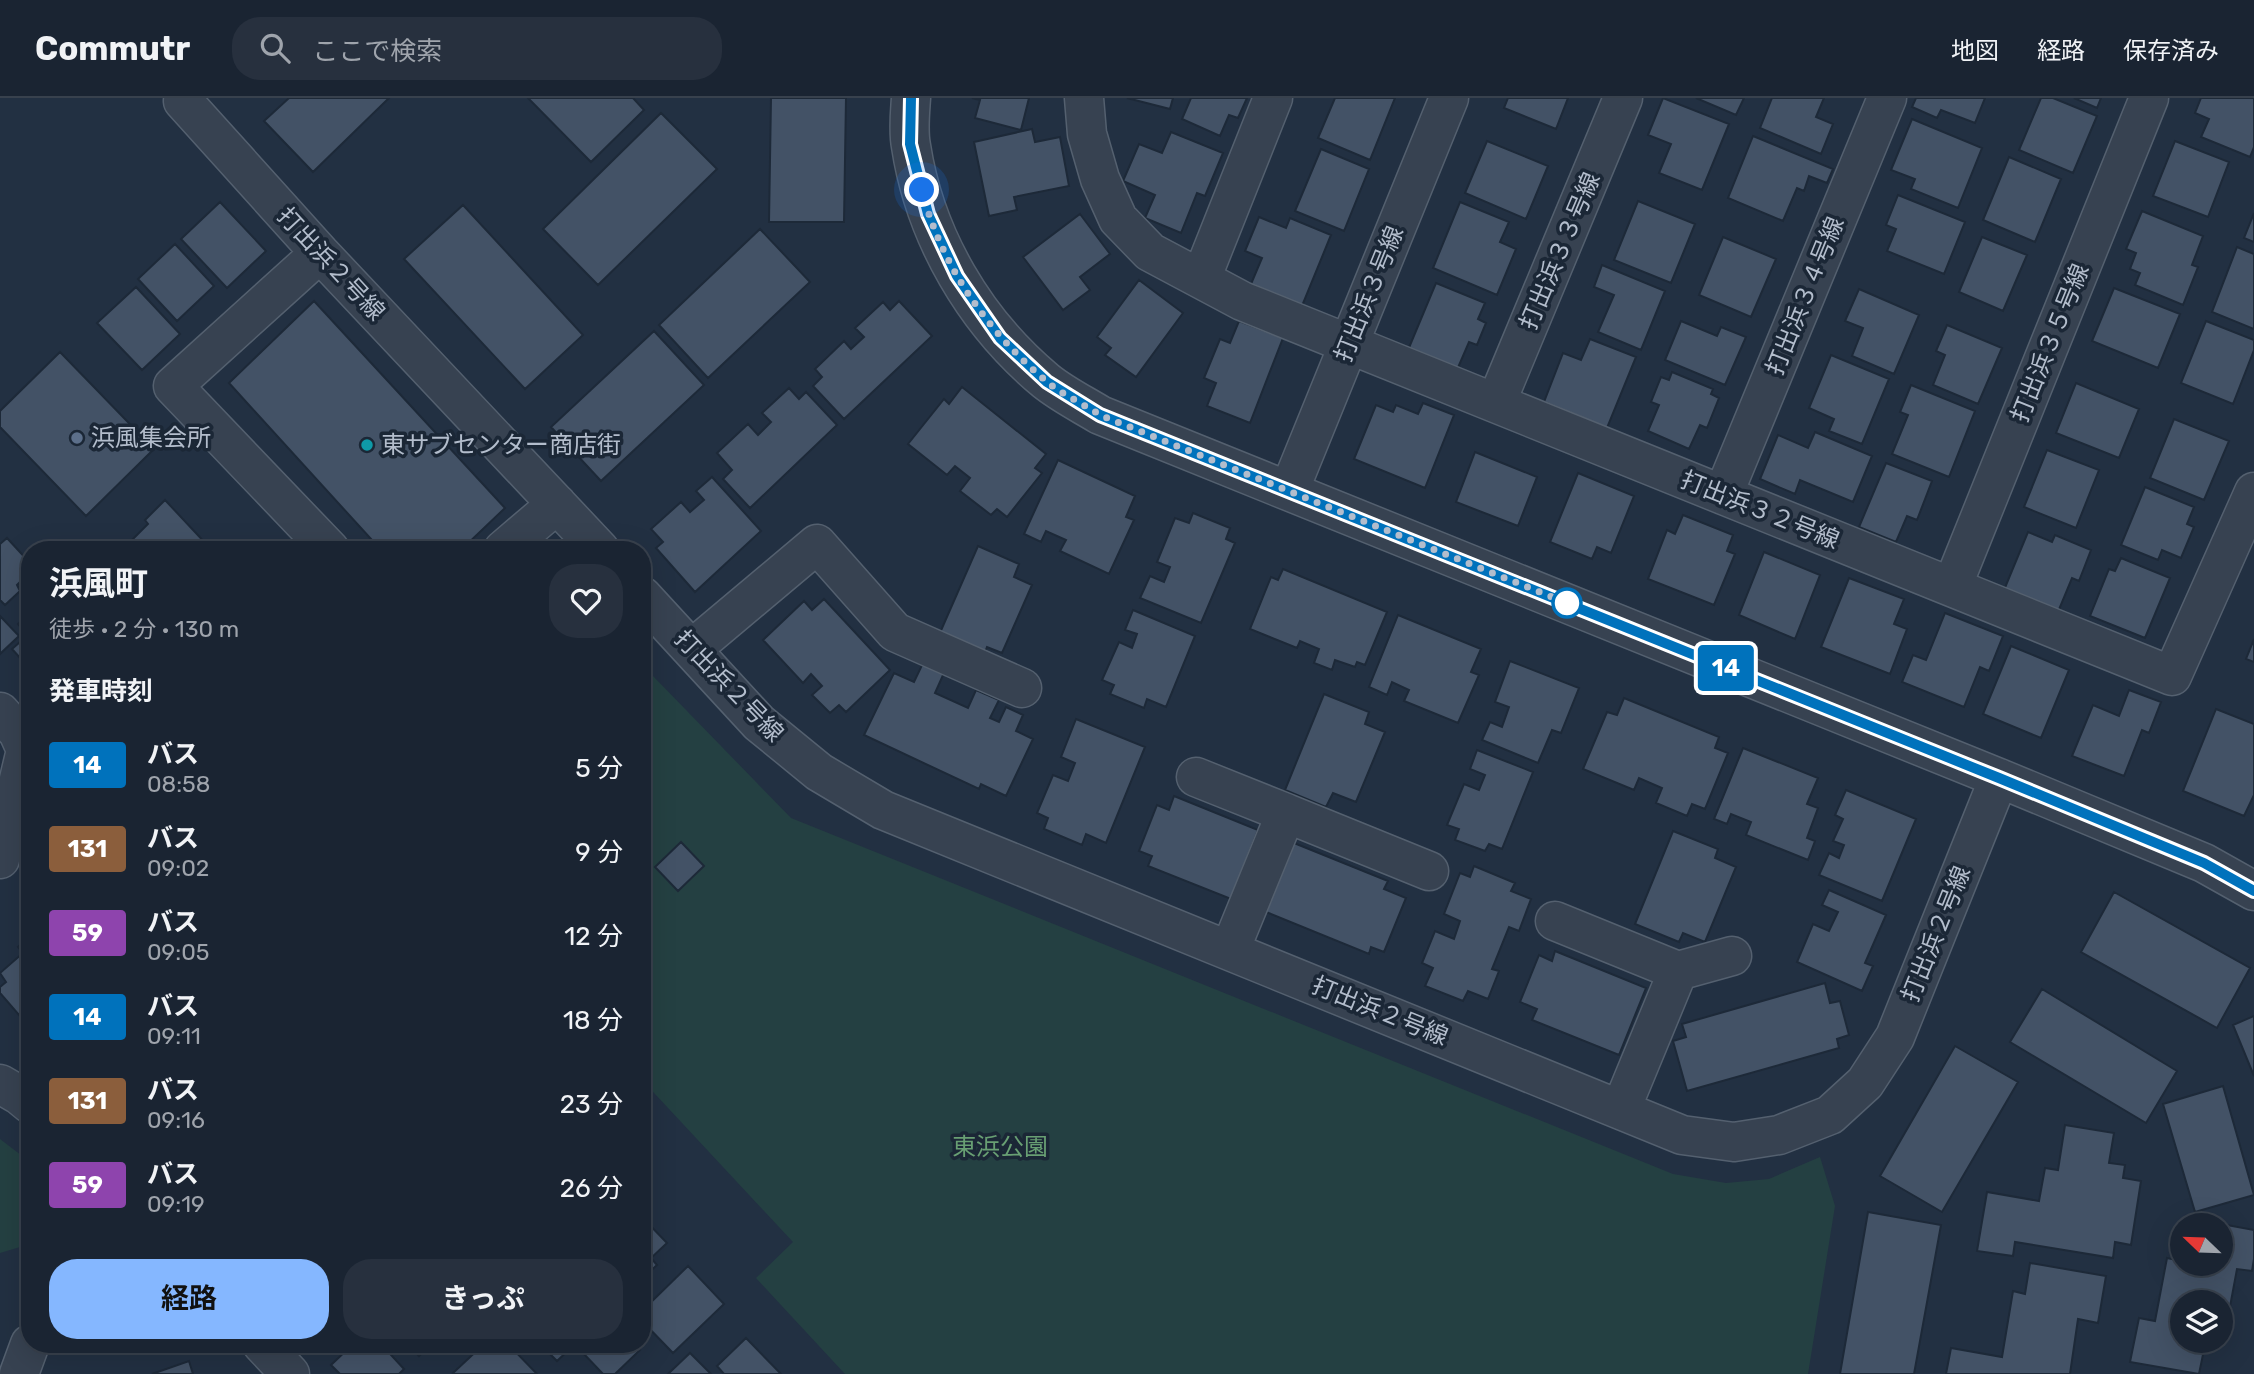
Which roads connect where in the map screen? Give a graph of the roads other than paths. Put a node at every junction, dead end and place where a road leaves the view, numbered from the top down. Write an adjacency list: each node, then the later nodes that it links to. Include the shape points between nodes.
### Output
1 (911, 98): 13 (street, via 910,144 928,214 957,276 1000,338 1047,382 1100,415)
2 (1084, 98): 10 (street, 打出浜３２号線, via 1087,134 1118,219 1150,252)
3 (1273, 98): 10 (street)
4 (1450, 98): 11 (street, 打出浜３号線)
5 (1623, 98): 12 (street, 打出浜３３号線)
6 (1886, 98): 15 (street, 打出浜３４号線)
7 (2149, 98): 20 (street, 打出浜３５号線)
8 (183, 99): 9 (street, 打出浜２号線)
9 (320, 253): 16 (street, 打出浜２号線); 17 (street, via 173,386)
10 (1201, 279): 11 (street, 打出浜３２号線, via 1242,301)
11 (1349, 342): 12 (street, 打出浜３２号線); 13 (street, 打出浜３号線)
12 (1496, 403): 15 (street, 打出浜３２号線)
13 (1289, 491): 28 (street)
14 (2254, 492): 20 (street, 打出浜３２号線, via 2172,676)
15 (1723, 495): 20 (street, 打出浜３２号線)
16 (557, 504): 18 (street); 19 (street, 打出浜２号線)
17 (321, 541)
18 (514, 541)
19 (592, 541)
20 (1952, 587)
21 (651, 606): 22 (street, 打出浜２号線)
22 (692, 649): 23 (street, via 817,544 895,632); 34 (street, 打出浜２号線, via 759,723 820,772 883,810)
23 (1022, 688)
24 (0, 712): 25 (street)
25 (21, 739)
26 (21, 771): 30 (street)
27 (1196, 776): 29 (street)
28 (1999, 778): 32 (street, via 2204,863); 39 (street, 打出浜２号線, via 1895,1037 1865,1083 1830,1115 1779,1135 1734,1142 1682,1135)
29 (1286, 813): 31 (street); 34 (street)
30 (0, 859)
31 (1429, 871)
32 (2254, 891)
33 (1555, 920): 36 (street)
34 (1230, 950): 39 (street, 打出浜２号線)
35 (1732, 956): 36 (street)
36 (1678, 971): 39 (street)
37 (0, 1084): 38 (street)
38 (21, 1097)
39 (1621, 1109)
40 (27, 1353): 42 (street)
41 (271, 1353): 43 (street)
42 (19, 1374)
43 (290, 1374)

